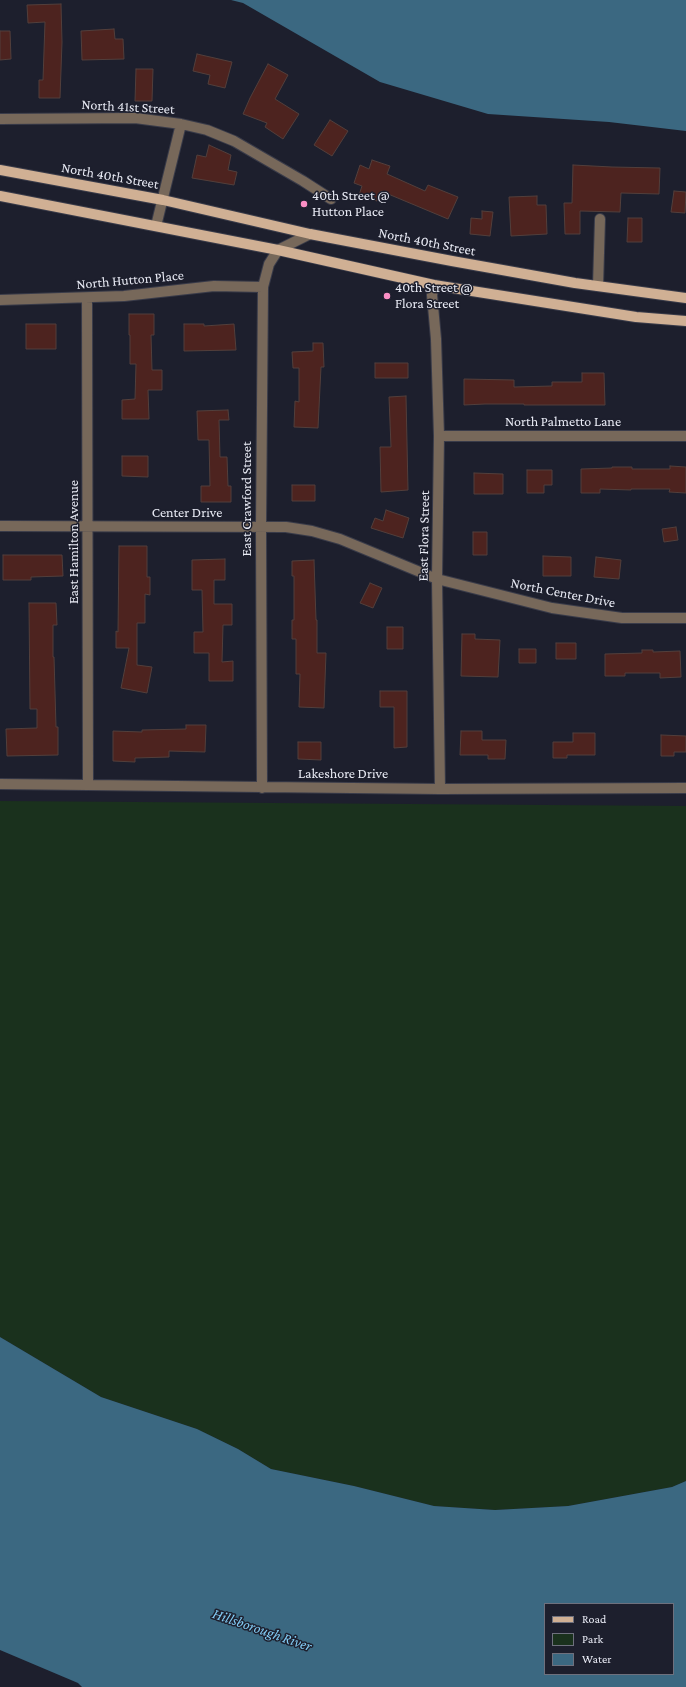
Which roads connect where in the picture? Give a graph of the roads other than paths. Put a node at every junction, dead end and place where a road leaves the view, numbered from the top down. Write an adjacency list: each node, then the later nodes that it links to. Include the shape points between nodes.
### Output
1 (0, 119): 2 (street, North 41st Street, via 135,118)
2 (181, 124): 5 (street, North 41st Street, via 207,130 234,141); 6 (street)
3 (0, 170): 6 (main road, North 40th Street)
4 (0, 196): 8 (main road)
5 (331, 199)
6 (163, 200): 8 (street); 9 (main road, North 40th Street)
7 (600, 219): 12 (street)
8 (156, 226): 10 (main road)
9 (310, 234): 10 (street); 12 (main road, North 40th Street)
10 (278, 250): 11 (main road); 13 (street, East Crawford Street, via 270,264)
11 (434, 285): 17 (main road, via 636,317); 18 (street, East Flora Street, via 432,295)
12 (598, 286): 15 (main road, North 40th Street)
13 (263, 287): 14 (street, North Hutton Place, via 214,286); 22 (street, East Crawford Street)
14 (87, 298): 16 (street, North Hutton Place); 21 (street, East Hamilton Avenue)
15 (686, 298)
16 (0, 300)
17 (686, 321)
18 (439, 436): 19 (street, North Palmetto Lane); 23 (street, East Flora Street)
19 (686, 436)
20 (0, 526): 21 (street, Center Drive)
21 (87, 526): 22 (street, Center Drive); 26 (street, East Hamilton Avenue)
22 (261, 527): 23 (street, Center Drive, via 286,527 340,539); 27 (street, East Crawford Street)
23 (437, 579): 24 (street, North Center Drive, via 552,608 622,618); 29 (street, East Flora Street)
24 (686, 618)
25 (0, 784): 26 (street, Lakeshore Drive)
26 (88, 785): 27 (street, Lakeshore Drive)
27 (262, 788): 29 (street, Lakeshore Drive)
28 (686, 788): 29 (street, Lakeshore Drive)
29 (440, 789)

